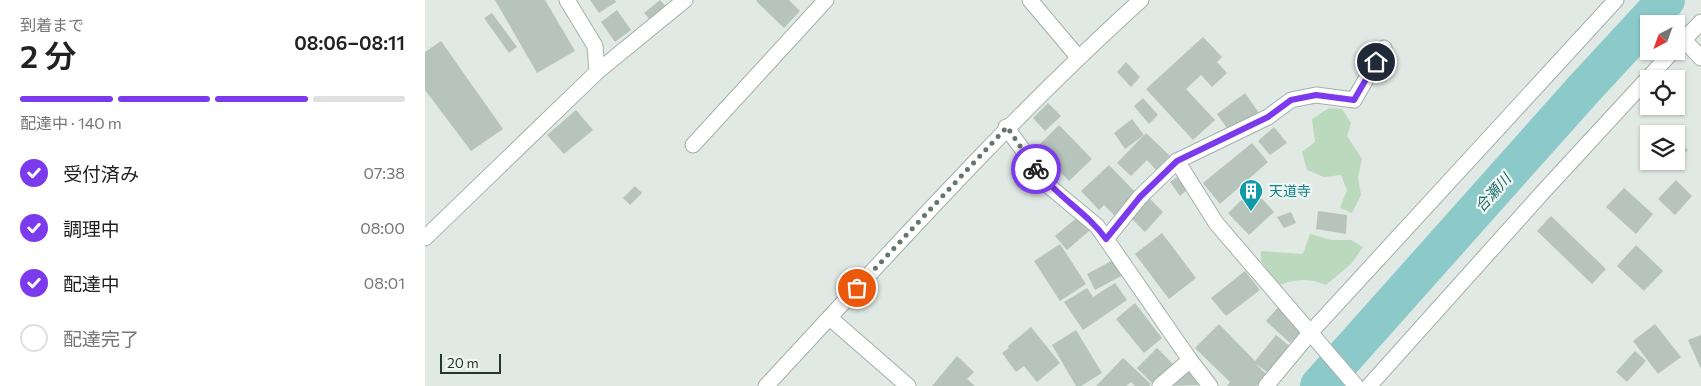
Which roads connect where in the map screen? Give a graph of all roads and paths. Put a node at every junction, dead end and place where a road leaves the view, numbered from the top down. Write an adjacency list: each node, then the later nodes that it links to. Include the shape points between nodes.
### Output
1 (567, 0): 14 (street, via 595,46)
2 (685, 0): 14 (street)
3 (826, 0): 16 (street)
4 (1031, 0): 11 (street)
5 (1141, 0): 11 (street)
6 (1616, 0): 21 (street)
7 (1701, 22): 8 (street)
8 (1685, 39)
9 (1685, 47): 12 (street)
10 (1384, 48): 17 (street, via 1354,100 1316,95 1291,100 1268,117)
11 (1078, 57): 15 (street)
12 (1701, 58)
13 (1665, 60): 29 (street)
14 (597, 72): 18 (street)
15 (1007, 127): 19 (street, via 1049,187 1097,226); 20 (street)
16 (693, 145)
17 (1177, 161): 19 (street, via 1140,197); 21 (street, via 1216,223)
18 (425, 238)
19 (1106, 239): 22 (street)
20 (830, 318): 23 (street); 24 (street)
21 (1315, 339): 27 (street); 28 (street)
22 (1190, 360): 25 (street); 26 (street)
23 (766, 386)
24 (908, 386)
25 (1160, 386)
26 (1211, 386)
27 (1266, 386)
28 (1356, 386)
29 (1369, 386)

